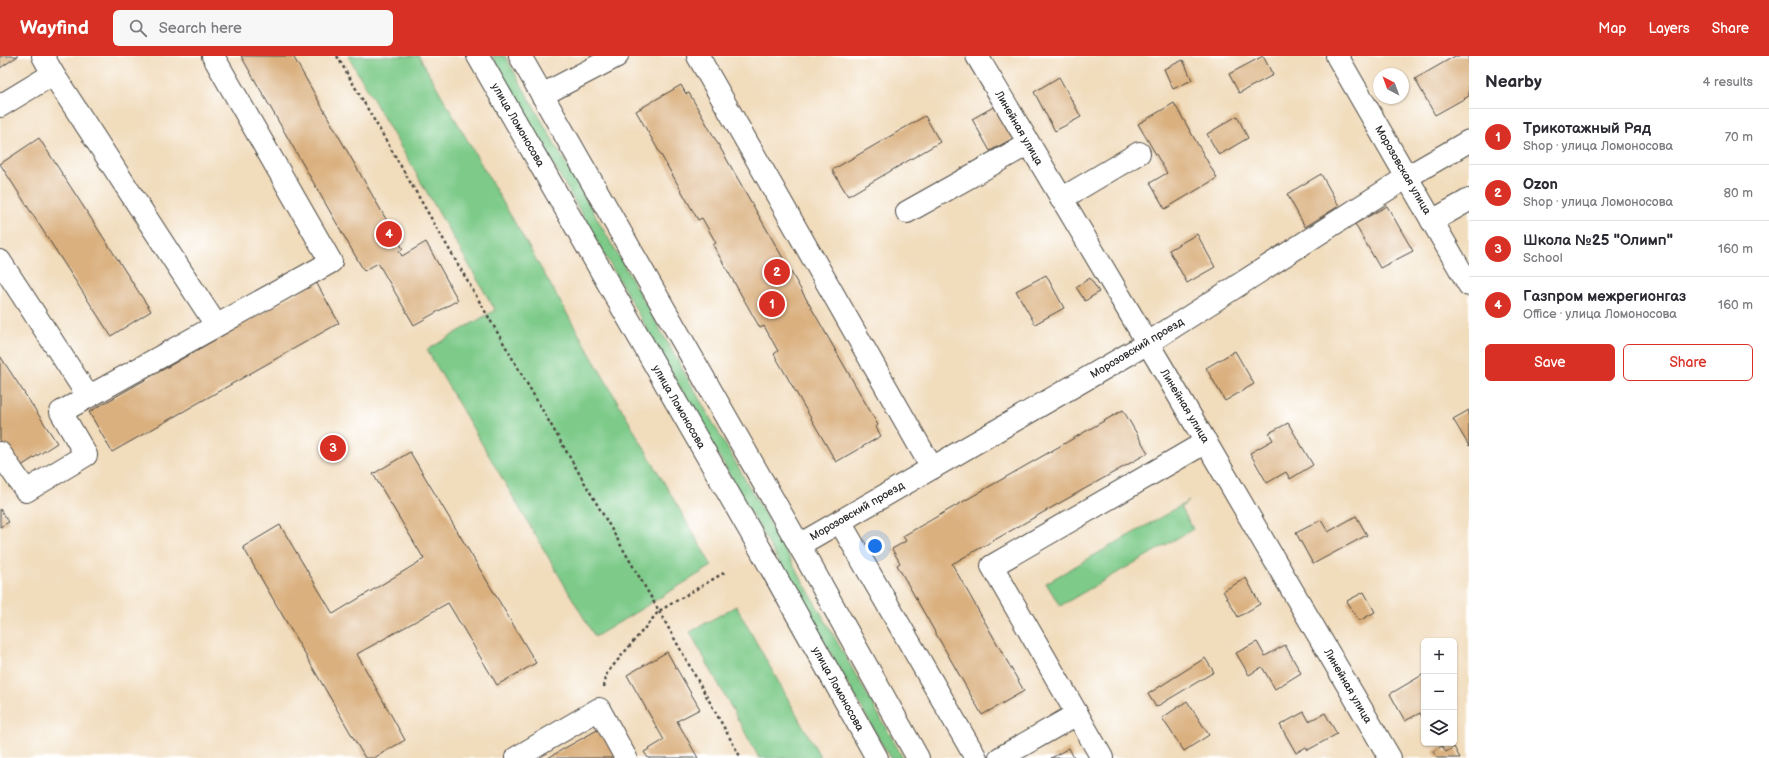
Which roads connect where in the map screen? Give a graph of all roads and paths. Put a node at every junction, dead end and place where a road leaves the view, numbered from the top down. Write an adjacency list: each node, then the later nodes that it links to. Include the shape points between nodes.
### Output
1 (213, 56): 22 (street, via 331,262)
2 (338, 56): 31 (path)
3 (478, 56): 37 (street, улица Ломоносова)
4 (520, 56): 10 (street)
5 (617, 56): 10 (street)
6 (698, 56): 27 (street)
7 (977, 56): 13 (street, Линейная улица)
8 (1337, 56): 15 (street, Морозовская улица)
9 (48, 65): 11 (street); 22 (street)
10 (542, 95): 29 (street)
11 (0, 106)
12 (1469, 141): 15 (street, Морозовский проезд)
13 (1028, 144): 16 (street, Линейная улица); 18 (street)
14 (1139, 153): 16 (street)
15 (1407, 177): 19 (street, Морозовская улица); 23 (street, Морозовский проезд)
16 (1061, 199): 23 (street, Линейная улица)
17 (1469, 200): 19 (street)
18 (907, 212)
19 (1432, 221): 21 (street, Морозовская улица)
20 (0, 260): 24 (street)
21 (1469, 285)
22 (216, 325): 24 (street)
23 (1148, 344): 25 (street, Линейная улица); 27 (street, Морозовский проезд)
24 (88, 396): 26 (street, via 61,412 86,455 26,491)
25 (1206, 442): 33 (street, via 992,566); 42 (street, Линейная улица)
26 (0, 453)
27 (932, 468): 28 (street, Морозовский проезд)
28 (840, 522): 29 (street, Морозовский проезд); 39 (street)
29 (798, 544): 38 (street)
30 (727, 571): 31 (path)
31 (659, 611): 32 (path, via 607,673); 36 (path)
32 (599, 709): 34 (street); 35 (street)
33 (1077, 714): 40 (street); 41 (street)
34 (516, 758)
35 (626, 758)
36 (741, 758)
37 (877, 758)
38 (918, 758)
39 (976, 758)
40 (1000, 758)
41 (1102, 758)
42 (1390, 758)

